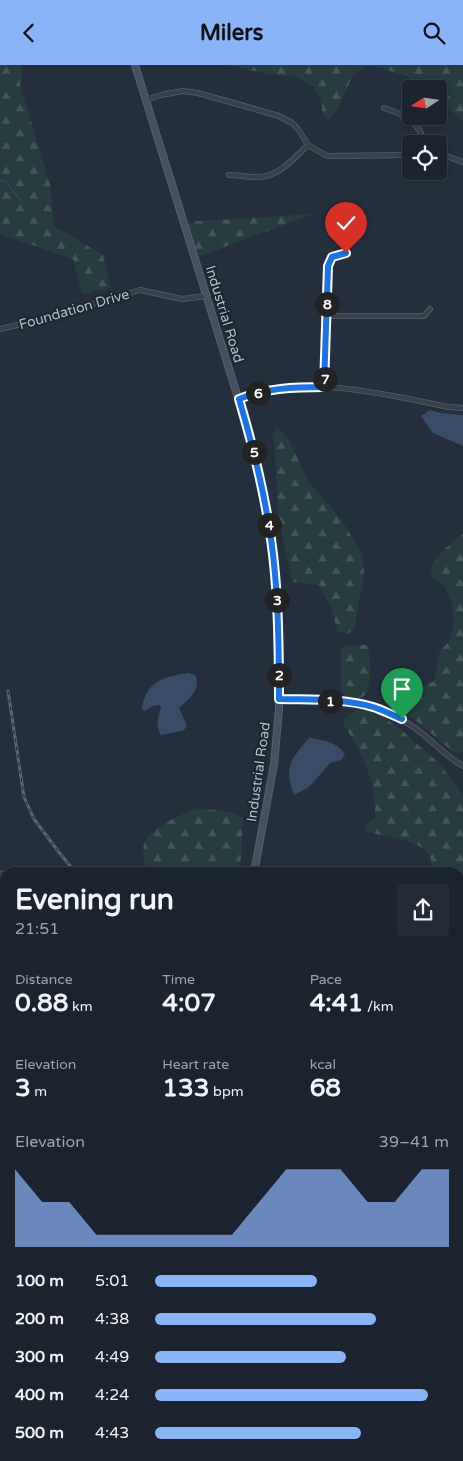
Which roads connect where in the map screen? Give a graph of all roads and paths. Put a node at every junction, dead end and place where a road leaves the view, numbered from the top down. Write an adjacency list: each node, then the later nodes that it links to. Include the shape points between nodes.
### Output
1 (135, 65): 2 (main road, Industrial Road)
2 (146, 101): 5 (street, via 176,92 198,93 279,116 292,123); 11 (main road, Industrial Road)
3 (384, 108): 4 (street, via 400,113 414,123)
4 (422, 135)
5 (308, 145): 6 (street, via 322,154 335,157); 9 (street, via 272,174 257,177)
6 (402, 155)
7 (447, 157): 8 (street)
8 (463, 163)
9 (229, 175)
10 (346, 253): 13 (street, via 336,255 328,266)
11 (206, 296): 14 (street, Foundation Drive, via 182,299 140,290); 16 (main road, Industrial Road)
12 (430, 309): 13 (street, via 424,316)
13 (327, 316): 15 (street)
14 (0, 329)
15 (324, 387): 16 (street, via 282,389 249,394); 17 (street)
16 (239, 399): 18 (main road, Industrial Road, via 256,460 270,533 279,627)
17 (463, 408)
18 (279, 699): 19 (street, via 343,701 383,710 402,719); 20 (main road, Industrial Road, via 274,764)
19 (463, 766)
20 (255, 867)

